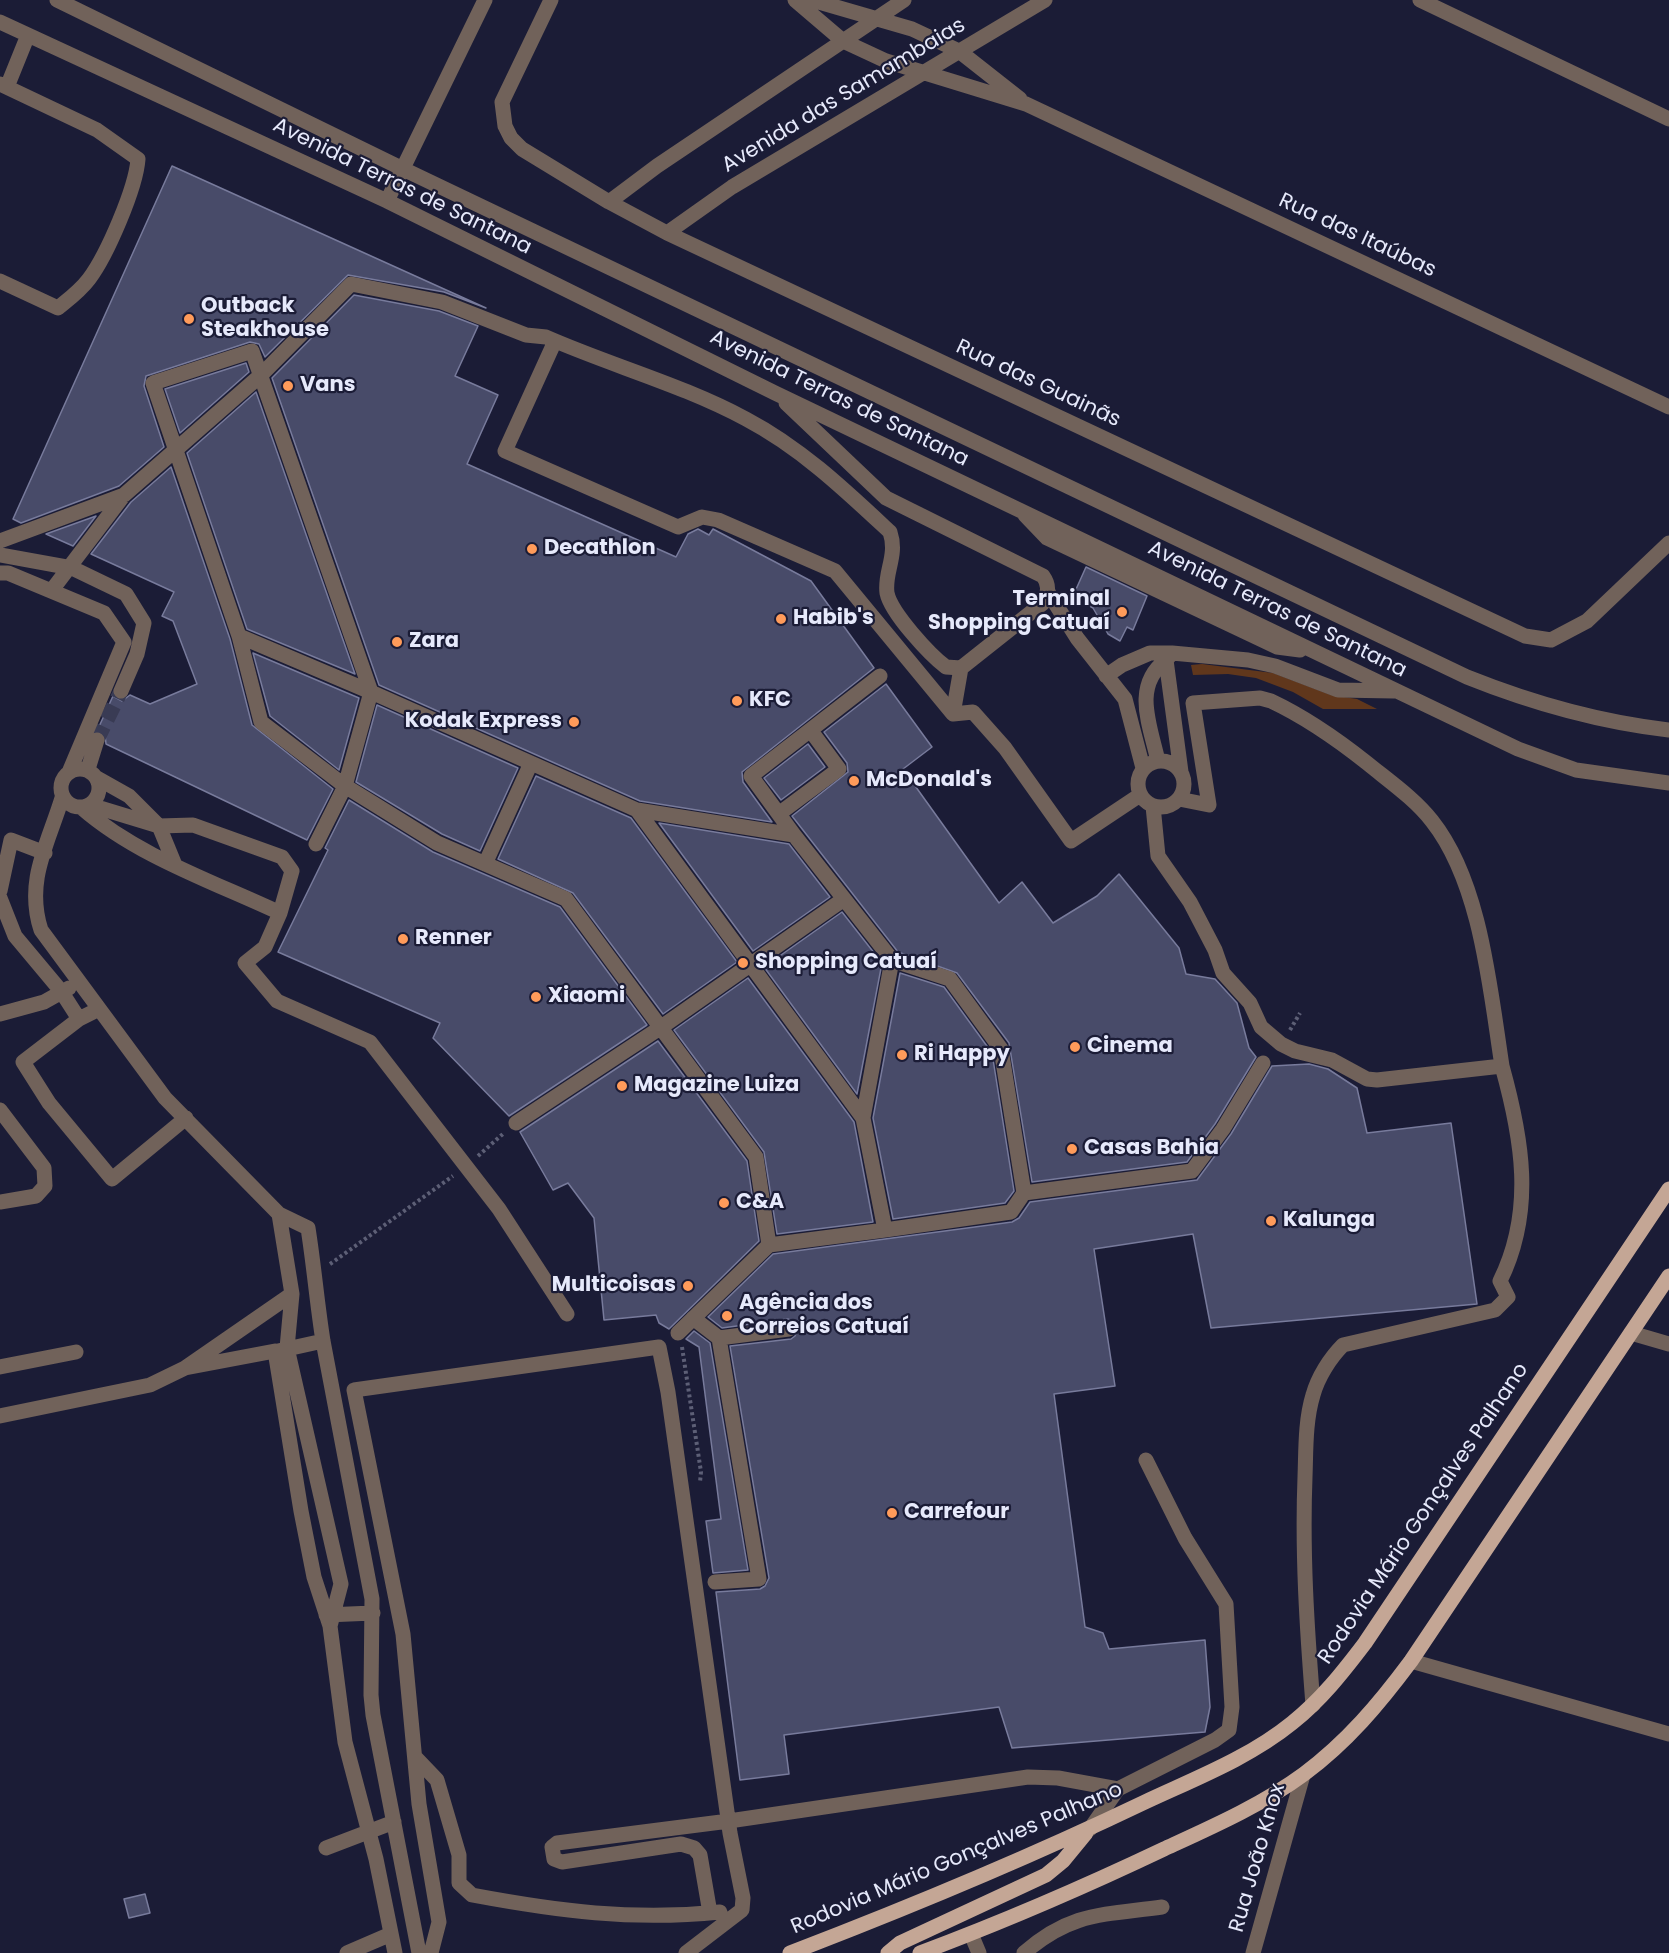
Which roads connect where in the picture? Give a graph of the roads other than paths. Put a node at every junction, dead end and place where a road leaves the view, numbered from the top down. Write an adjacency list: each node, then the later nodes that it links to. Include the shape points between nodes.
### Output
1 (57, 0): 18 (street, Avenida Terras de Santana)
2 (485, 0): 18 (street)
3 (551, 0): 20 (street, Rua das Guainãs, via 502,102 505,126 522,149)
4 (795, 0): 12 (street, Rua das Itaúbas)
5 (812, 0): 9 (street, Rua das Itaúbas)
6 (904, 0): 9 (street, Avenida das Samambaias)
7 (1045, 0): 13 (street, Avenida das Samambaias)
8 (1420, 0): 17 (street)
9 (875, 18): 12 (street, Avenida das Samambaias); 13 (street, Rua das Itaúbas, via 912,28)
10 (0, 22): 11 (street, Avenida Terras de Santana)
11 (28, 35): 15 (street); 19 (street, Avenida Terras de Santana)
12 (843, 41): 14 (street, Rua das Itaúbas); 20 (street, Avenida das Samambaias)
13 (959, 51): 14 (street, Avenida das Samambaias); 16 (street, Rua das Itaúbas)
14 (922, 73): 16 (street, Rua das Itaúbas); 21 (street, Avenida das Samambaias, via 732,187)
15 (3, 85): 22 (street, via 97,130 138,159 137,175 104,254 75,294 58,308)
16 (1026, 104): 26 (street, Rua das Itaúbas)
17 (1669, 118)
18 (403, 169): 19 (street); 47 (street, Avenida Terras de Santana, via 1467,677 1585,715)
19 (387, 201): 25 (street, Avenida Terras de Santana)
20 (609, 202): 21 (street, Rua das Guainãs)
21 (667, 233): 30 (street, Rua das Guainãs, via 1525,636 1551,640 1572,631)
22 (0, 281)
23 (555, 341): 24 (street, via 526,335 442,302 351,284); 40 (street, via 746,419 826,472 890,532 893,542 887,593 894,608 942,664); 46 (street, via 505,451 678,527 702,517 718,520 835,572)
24 (261, 375): 27 (street); 27 (street, via 252,351 153,383); 45 (street)
25 (775, 393): 35 (street, via 886,498 1043,576); 44 (street, Avenida Terras de Santana)
26 (1669, 407)
27 (175, 449): 28 (street); 38 (street)
28 (124, 495): 29 (street); 32 (street)
29 (0, 541)
30 (1669, 543)
31 (0, 555): 32 (street)
32 (72, 568): 34 (street); 36 (street)
33 (0, 573): 34 (street)
34 (52, 590): 37 (street)
35 (1048, 592): 40 (street, via 1037,609); 42 (street)
36 (126, 594): 37 (street, via 110,599); 43 (street, via 144,623 137,654)
37 (104, 613): 53 (street, via 124,642)
38 (239, 636): 45 (street); 57 (street, via 261,722)
39 (1169, 657): 42 (street, via 1150,653); 44 (street, via 1248,660 1285,669 1338,690); 50 (street, via 1153,670 1146,685 1146,706); 54 (street)
40 (961, 668): 46 (street)
41 (880, 676): 48 (street)
42 (1106, 676): 52 (street, via 1128,707)
43 (121, 691)
44 (1397, 691): 56 (street, Avenida Terras de Santana, via 1548,762 1603,775)
45 (371, 693): 51 (street); 57 (street)
46 (953, 714): 58 (street, via 973,712 1005,748 1071,841)
47 (1669, 730)
48 (811, 731): 63 (street, via 839,769); 63 (street, via 751,776)
49 (97, 740): 55 (street)
50 (1158, 760): 52 (street); 54 (street, via 1171,763)
51 (531, 763): 62 (street); 68 (street)
52 (1143, 768): 58 (street, via 1137,783)
53 (70, 770): 55 (street); 60 (street, via 60,782)
54 (1181, 772): 59 (street, via 1184,786)
55 (92, 774): 60 (street, via 99,794); 64 (street, via 129,796)
56 (1669, 783)
57 (345, 786): 66 (street); 68 (street, via 436,843)
58 (1140, 795): 61 (street)
59 (1179, 799): 61 (street, via 1167,807); 83 (street, via 1209,806 1193,703 1260,698 1271,701 1340,742 1390,781 1432,821 1459,866 1474,914)
60 (77, 805): 64 (street); 67 (street, via 51,834); 69 (street, via 104,827)
61 (1153, 806): 83 (street, via 1158,856 1190,902 1223,973 1250,1003 1261,1027 1270,1036 1295,1051 1332,1060 1367,1079)
62 (637, 810): 65 (street); 75 (street)
63 (780, 813): 65 (street)
64 (159, 826): 69 (street); 73 (street, via 193,825 282,857 292,871)
65 (794, 835): 72 (street)
66 (316, 844)
67 (45, 853): 70 (street, via 11,840); 76 (street, via 35,876 34,909 41,930)
68 (485, 864): 81 (street, via 566,899)
69 (175, 865): 73 (street)
70 (0, 891)
71 (0, 898): 77 (street, via 15,936)
72 (844, 900): 74 (street); 75 (street)
73 (280, 913): 96 (street, via 265,947 245,963 277,1001 370,1042 499,1209)
74 (892, 960): 86 (street); 89 (street, via 950,979 1001,1048)
75 (751, 964): 81 (street); 86 (street)
76 (79, 982): 77 (street); 78 (street)
77 (61, 991): 79 (street, via 44,1002); 80 (street)
78 (99, 1009): 80 (street); 85 (street, via 165,1098)
79 (0, 1014)
80 (79, 1019): 85 (street, via 23,1062 49,1103 112,1179)
81 (660, 1028): 87 (street); 93 (street, via 756,1157)
82 (1263, 1063): 89 (street, via 1192,1171)
83 (1502, 1066): 114 (street, via 1518,1125 1522,1168 1520,1221 1500,1281 1508,1296 1494,1310 1343,1345 1329,1361 1313,1395 1306,1444 1304,1506)
84 (0, 1110): 90 (street, via 44,1168 45,1185 36,1196)
85 (186, 1118): 91 (street)
86 (863, 1118): 92 (street)
87 (516, 1123)
88 (1669, 1189): 114 (main road, Rodovia Mário Gonçalves Palhano, via 1365,1643)
89 (1024, 1192): 92 (street, via 1011,1212)
90 (0, 1202)
91 (279, 1214): 95 (street); 102 (street, via 308,1228)
92 (885, 1230): 93 (street)
93 (769, 1245): 97 (street)
94 (1669, 1276): 100 (main road)
95 (292, 1294): 104 (street); 107 (street)
96 (567, 1314)
97 (693, 1318): 99 (street); 101 (street)
98 (789, 1329): 101 (street)
99 (678, 1333)
100 (1631, 1333): 103 (street); 113 (main road)
101 (719, 1338): 110 (street, via 759,1579)
102 (323, 1341): 104 (street); 111 (street)
103 (1669, 1344)
104 (281, 1350): 107 (street); 112 (street, via 301,1512 314,1577); 112 (street, via 341,1584)
105 (76, 1352): 106 (street)
106 (0, 1367)
107 (185, 1368): 108 (street, via 150,1385)
108 (0, 1416)
109 (1146, 1460): 118 (street, via 1185,1538 1226,1605 1232,1707 1228,1730 1215,1740)
110 (715, 1582)
111 (373, 1613): 112 (street); 120 (street, via 371,1695)
112 (330, 1618): 122 (street, via 345,1742)
113 (1411, 1661): 115 (street); 117 (main road, via 1377,1707)
114 (1312, 1706): 121 (main road, Rodovia Mário Gonçalves Palhano, via 1273,1737 1231,1761)
115 (1669, 1734)
116 (415, 1757): 119 (street, via 403,1634 354,1390 659,1347); 126 (street, via 437,1779 459,1855 459,1883 472,1895 618,1917); 132 (street, via 439,1922)
117 (1303, 1774): 128 (main road, via 1222,1822); 139 (street, Rua João Knox)
118 (1118, 1789): 119 (street, via 1028,1777); 121 (street)
119 (729, 1821): 125 (street, via 743,1898); 126 (street, via 557,1843 552,1847 554,1859 562,1862 681,1844 694,1848 700,1855)
120 (393, 1822): 122 (street); 131 (street)
121 (1090, 1828): 134 (main road, Rodovia Mário Gonçalves Palhano, via 914,1905); 135 (main road, via 1064,1861 1046,1875 900,1943)
122 (369, 1832): 123 (street); 127 (street)
123 (326, 1848)
124 (1162, 1907): 138 (street, via 1081,1918 1057,1928)
125 (741, 1910): 126 (street); 133 (street)
126 (710, 1913)
127 (391, 1934): 129 (street); 130 (street)
128 (970, 1934): 136 (main road); 137 (street)
129 (347, 1953)
130 (395, 1953)
131 (419, 1953)
132 (431, 1953)
133 (686, 1953)
134 (790, 1953)
135 (888, 1953)
136 (920, 1953)
137 (980, 1953)
138 (1024, 1953)
139 (1253, 1953)

